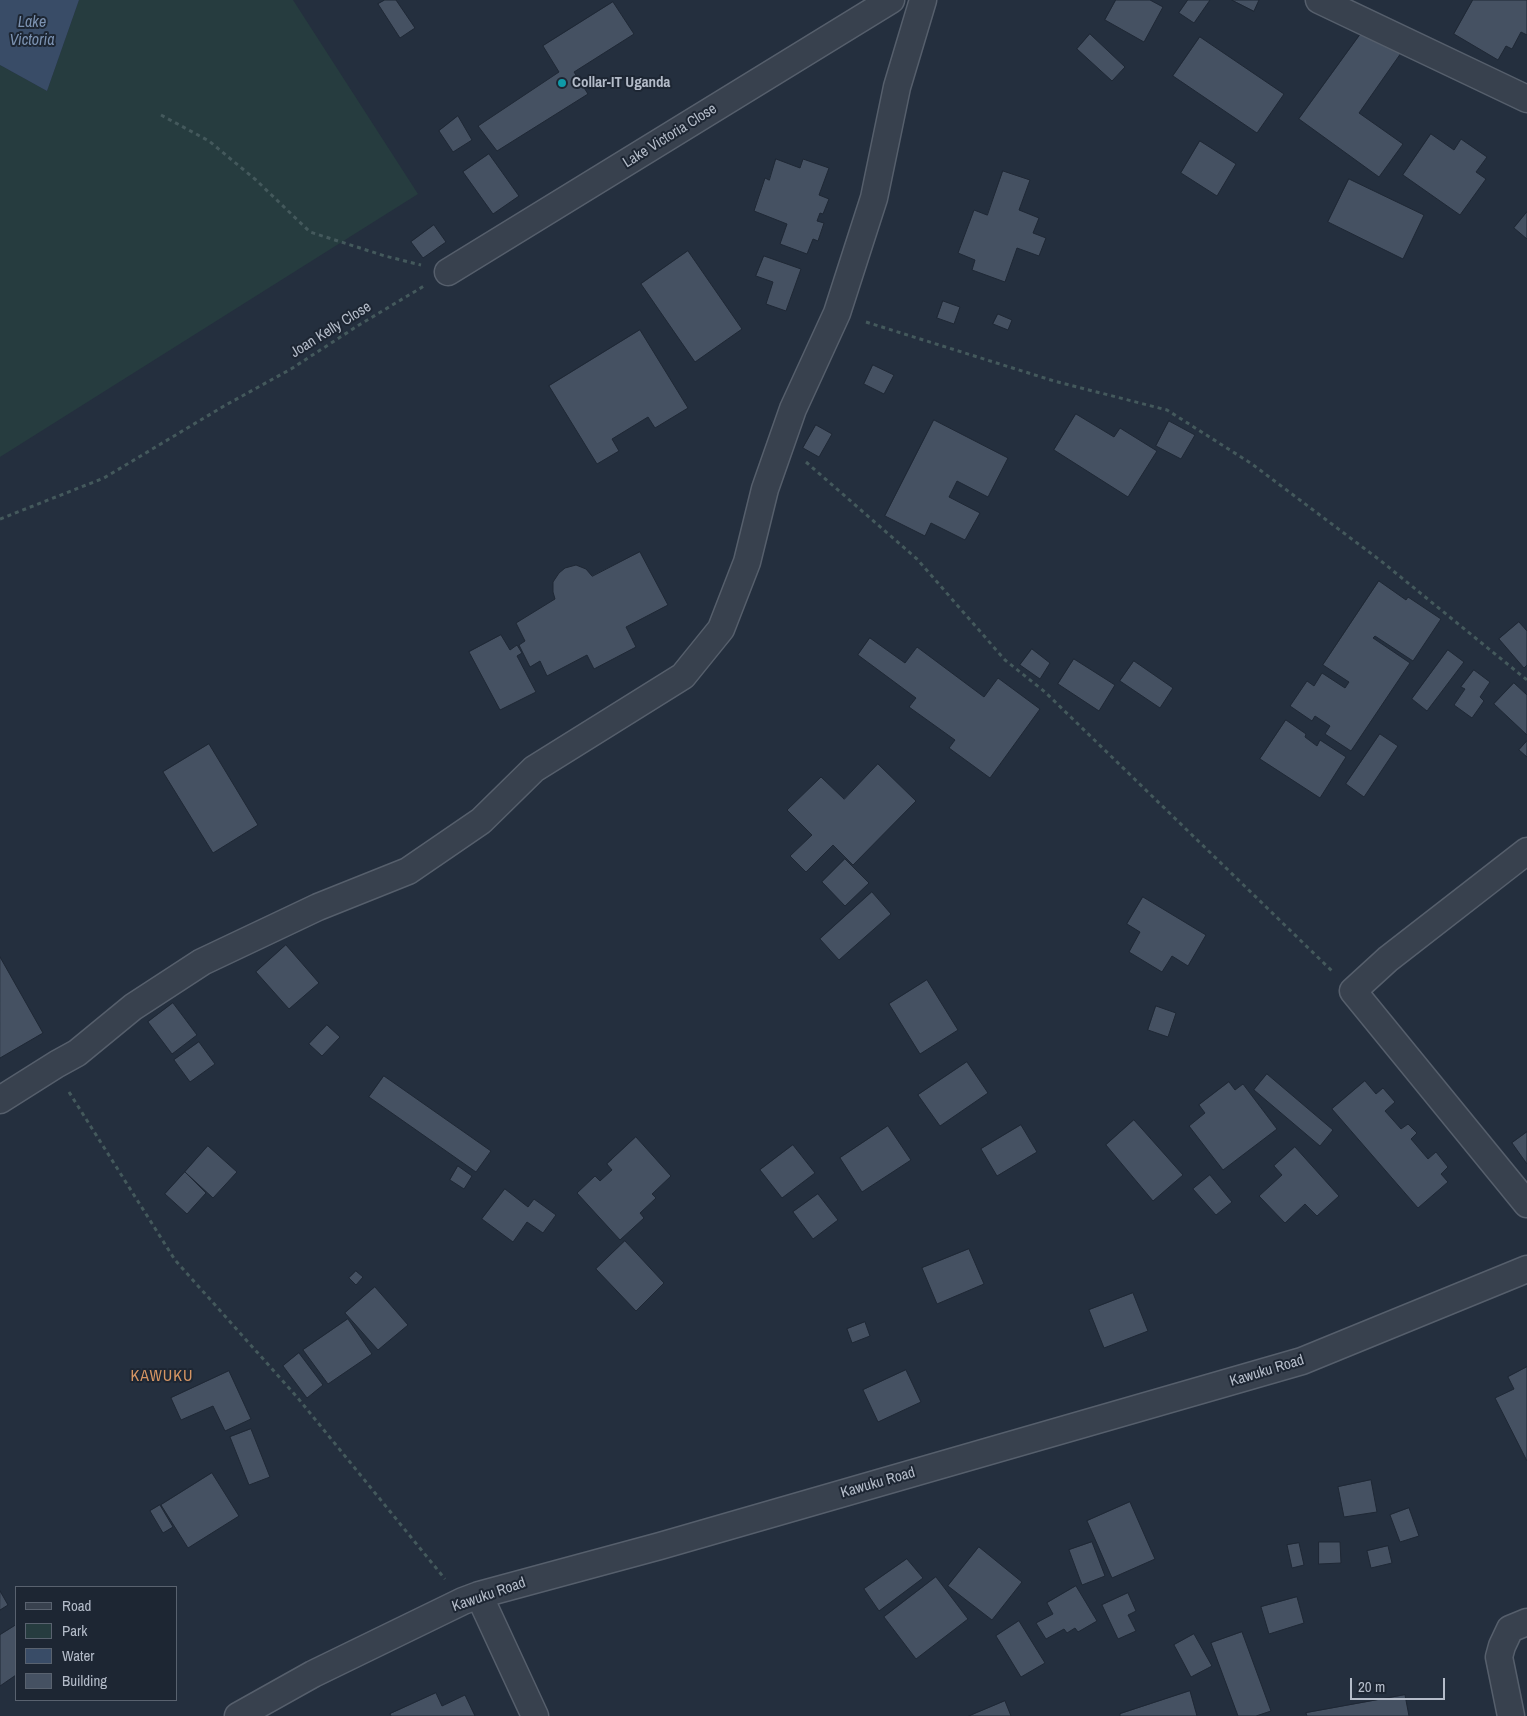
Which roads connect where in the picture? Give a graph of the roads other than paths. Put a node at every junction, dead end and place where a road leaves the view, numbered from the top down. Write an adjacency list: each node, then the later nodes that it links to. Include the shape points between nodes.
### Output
1 (891, 0): 5 (street, Lake Victoria Close)
2 (923, 0): 7 (street, via 898,87 874,198 837,313 793,409 765,489 747,562 721,629 683,676 534,769 481,821 408,871 318,907 202,962 133,1007 77,1054)
3 (1319, 0): 4 (street)
4 (1527, 99)
5 (448, 272)
6 (1527, 851): 8 (street, via 1388,959 1353,991)
7 (0, 1100)
8 (1527, 1204)
9 (1527, 1269): 10 (street, Kawuku Road, via 1302,1362)
10 (471, 1598): 12 (street, Kawuku Road, via 313,1674); 13 (street)
11 (1527, 1622): 14 (street, via 1510,1629 1499,1658)
12 (238, 1716)
13 (535, 1716)
14 (1511, 1716)

